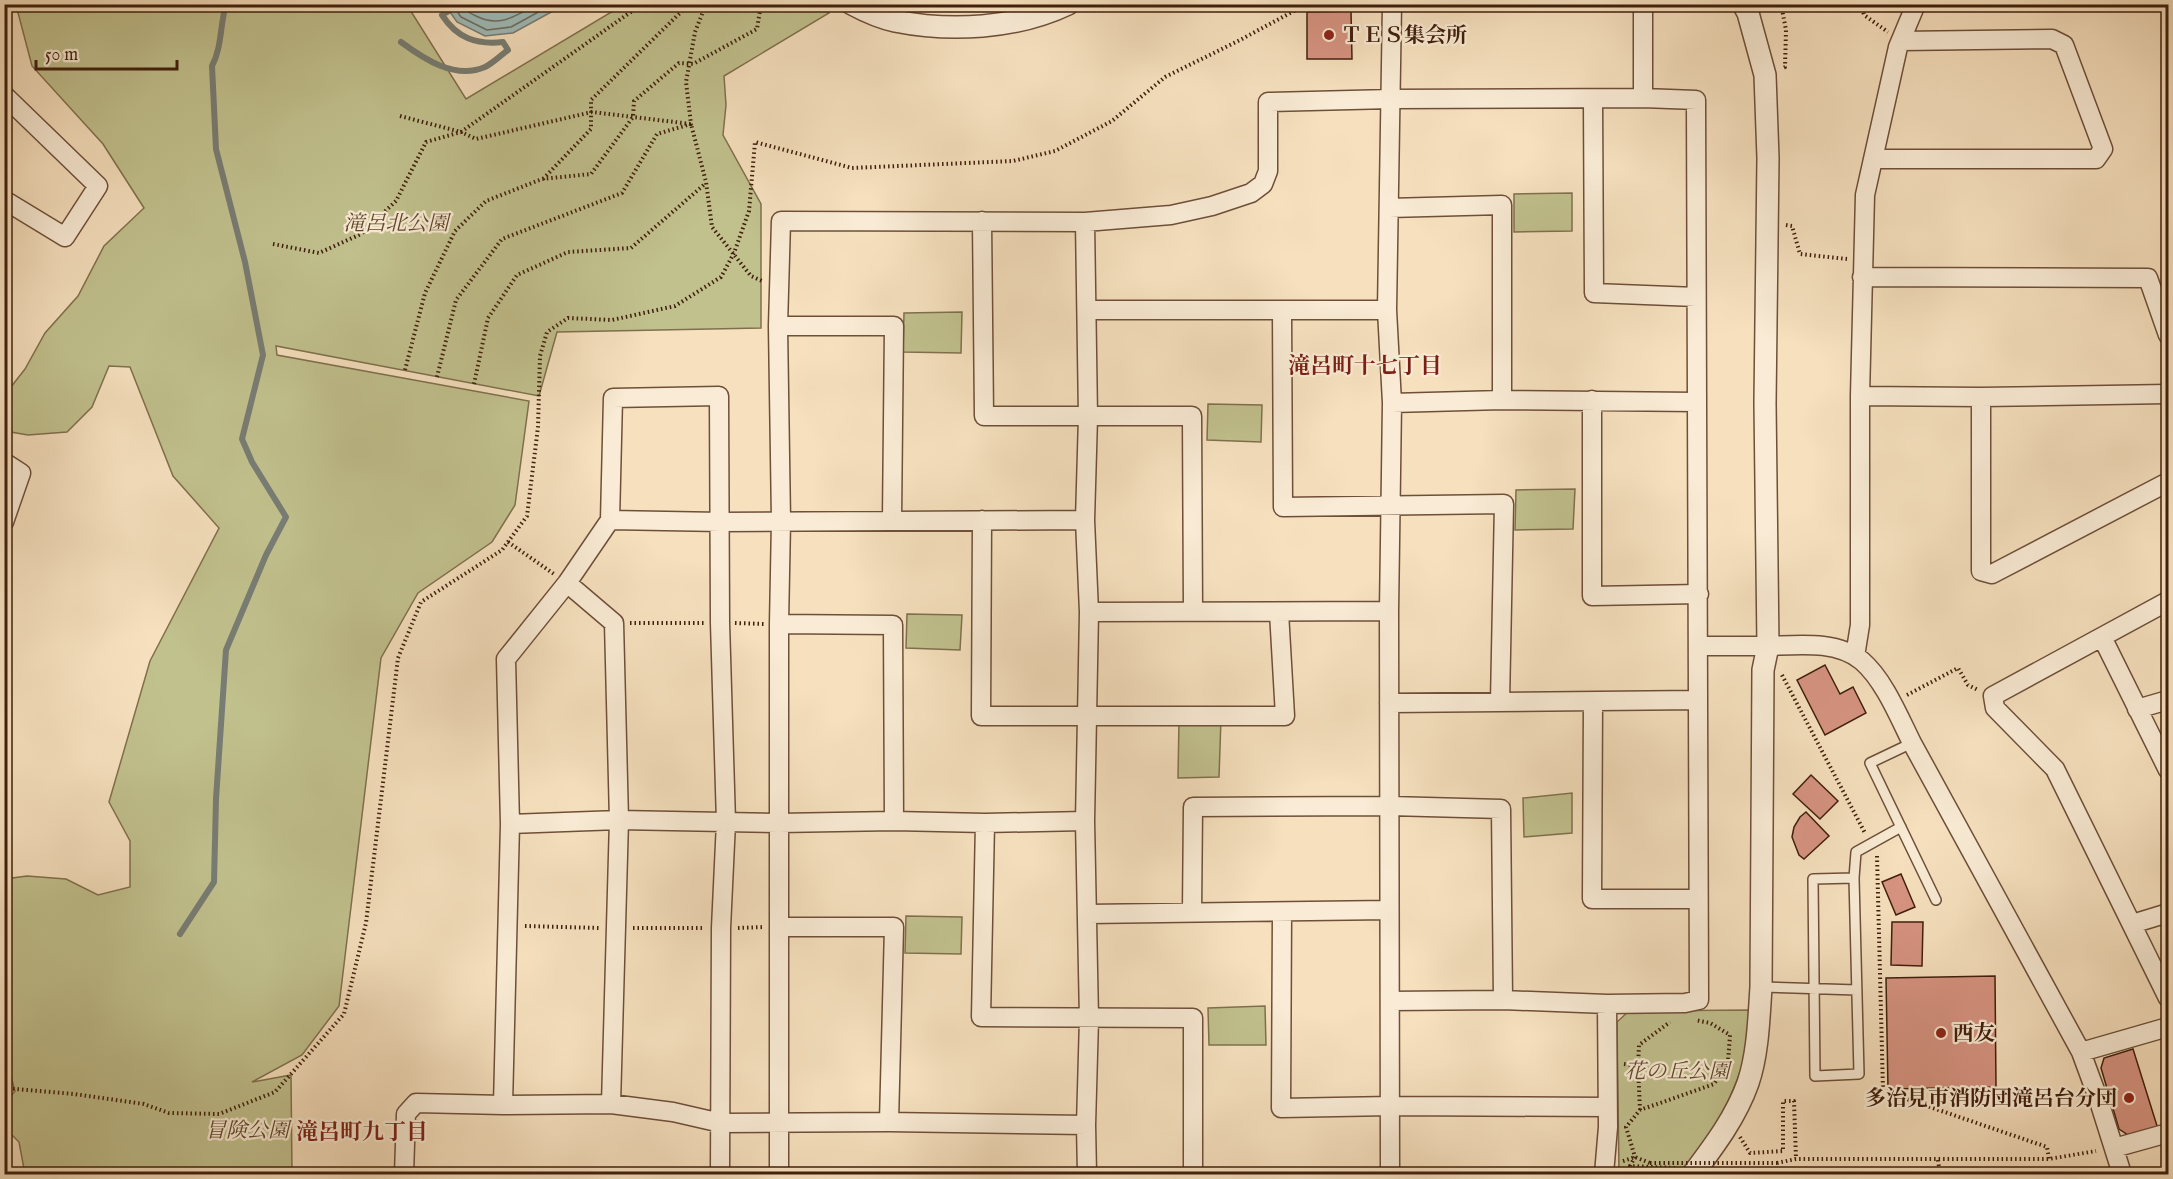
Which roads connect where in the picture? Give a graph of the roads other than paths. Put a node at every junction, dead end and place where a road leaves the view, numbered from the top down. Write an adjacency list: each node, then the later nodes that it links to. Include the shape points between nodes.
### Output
1 (852, 4): 2 (street, via 893,21 934,27 963,27 1038,16)
2 (1068, 4)
3 (1392, 4): 10 (street)
4 (1643, 4): 9 (street)
5 (1743, 4): 52 (street, via 1765,75)
6 (1916, 4): 7 (street)
7 (1901, 40): 12 (street); 12 (street, via 2052,39 2064,45 2103,149 2096,159)
8 (4, 95): 13 (street, via 98,186 65,237)
9 (1643, 98): 11 (street); 18 (street, via 1696,100)
10 (1392, 99): 11 (street); 14 (street); 16 (street, via 1268,102 1269,171 1263,184 1251,193 1171,215)
11 (1593, 99): 18 (street, via 1594,293)
12 (1874, 159): 17 (street, via 1865,195)
13 (4, 200)
14 (1389, 208): 20 (street); 27 (street, via 1502,205)
15 (982, 221): 16 (street); 22 (street, via 781,221); 31 (street, via 984,416)
16 (1085, 222): 19 (street)
17 (1862, 269): 23 (street, via 2148,278); 25 (street)
18 (1696, 297): 29 (street)
19 (1087, 310): 21 (street); 31 (street)
20 (1388, 310): 21 (street); 30 (street)
21 (1282, 311): 34 (street, via 1283,507)
22 (778, 326): 36 (street, via 894,326); 39 (street)
23 (2169, 335)
24 (2169, 394): 26 (street)
25 (1860, 396): 26 (street); 53 (street, via 1860,625)
26 (1981, 397): 33 (street, via 1981,571 1992,574)
27 (1502, 400): 28 (street); 30 (street)
28 (1592, 400): 29 (street); 43 (street, via 1592,596)
29 (1696, 402): 43 (street)
30 (1392, 403): 34 (street)
31 (1088, 417): 38 (street); 45 (street, via 1192,416)
32 (4, 462): 40 (street, via 21,473)
33 (2169, 482)
34 (1390, 506): 46 (street); 56 (street, via 1504,504)
35 (610, 520): 41 (street); 41 (street, via 613,398 719,396); 42 (street)
36 (892, 520): 37 (street); 39 (street)
37 (982, 520): 38 (street); 60 (street, via 981,716)
38 (1085, 520): 47 (street)
39 (781, 521): 41 (street); 49 (street)
40 (4, 522)
41 (721, 522): 67 (street)
42 (567, 583): 64 (street, via 614,623); 70 (street, via 506,659)
43 (1699, 594): 51 (street)
44 (2169, 601): 50 (street)
45 (1193, 611): 47 (street); 48 (street)
46 (1389, 611): 48 (street); 58 (street)
47 (1089, 612): 60 (street)
48 (1279, 612): 60 (street, via 1285,716)
49 (779, 624): 65 (street, via 893,625); 68 (street)
50 (2102, 637): 59 (street); 80 (street, via 1993,696 1995,708 2055,769)
51 (1699, 646): 52 (street); 54 (street)
52 (1768, 646): 53 (street, via 1830,647); 82 (street, via 1763,670)
53 (1855, 656): 61 (street, via 1869,668 1892,703)
54 (1697, 700): 57 (street); 73 (street)
55 (2169, 700): 59 (street)
56 (1500, 702): 57 (street); 58 (street)
57 (1593, 702): 73 (street, via 1592,899)
58 (1389, 703): 63 (street)
59 (2137, 709): 62 (street)
60 (1088, 717): 66 (street)
61 (1912, 743): 71 (lane, via 1870,763); 91 (street)
62 (2169, 770)
63 (1390, 806): 75 (street); 76 (street, via 1193,807); 86 (street, via 1501,809)
64 (619, 820): 67 (street); 70 (street); 92 (street)
65 (894, 821): 68 (street); 69 (street)
66 (1085, 821): 69 (street); 79 (street)
67 (726, 822): 68 (street); 97 (street)
68 (779, 823): 81 (street)
69 (985, 823): 89 (street, via 981,1017)
70 (510, 824): 93 (street)
71 (1901, 827): 72 (lane, via 1856,852); 74 (lane)
72 (1854, 878): 83 (lane, via 1813,879); 84 (lane)
73 (1697, 899): 88 (street, via 1699,1000)
74 (1936, 900)
75 (1389, 910): 77 (street); 87 (street)
76 (1192, 912): 77 (street); 79 (street)
77 (1282, 912): 94 (street, via 1281,1108)
78 (2169, 913): 80 (street)
79 (1088, 914): 89 (street)
80 (2132, 924): 85 (street)
81 (779, 927): 96 (street, via 894,927); 98 (street)
82 (1761, 987): 83 (lane); 103 (street, via 1748,1082 1730,1122)
83 (1814, 988): 84 (lane); 84 (lane, via 1815,1076 1859,1074)
84 (1857, 990)
85 (2169, 998)
86 (1503, 1000): 87 (street); 88 (street)
87 (1390, 1001): 94 (street)
88 (1607, 1004): 95 (street)
89 (1089, 1018): 99 (street); 108 (street, via 1194,1018)
90 (2169, 1027): 91 (street)
91 (2081, 1052): 101 (street)
92 (610, 1104): 93 (street); 97 (street)
93 (503, 1105): 104 (street, via 416,1103 406,1114)
94 (1391, 1106): 95 (street); 109 (street)
95 (1607, 1107): 102 (street)
96 (888, 1122): 98 (street); 99 (street)
97 (721, 1123): 98 (street); 105 (street)
98 (779, 1123): 106 (street)
99 (1086, 1125): 107 (street)
100 (2169, 1133): 101 (street)
101 (2114, 1148): 110 (street)
102 (1604, 1170)
103 (1695, 1172)
104 (404, 1174)
105 (720, 1174)
106 (779, 1174)
107 (1087, 1174)
108 (1193, 1174)
109 (1390, 1174)
110 (2122, 1174)

